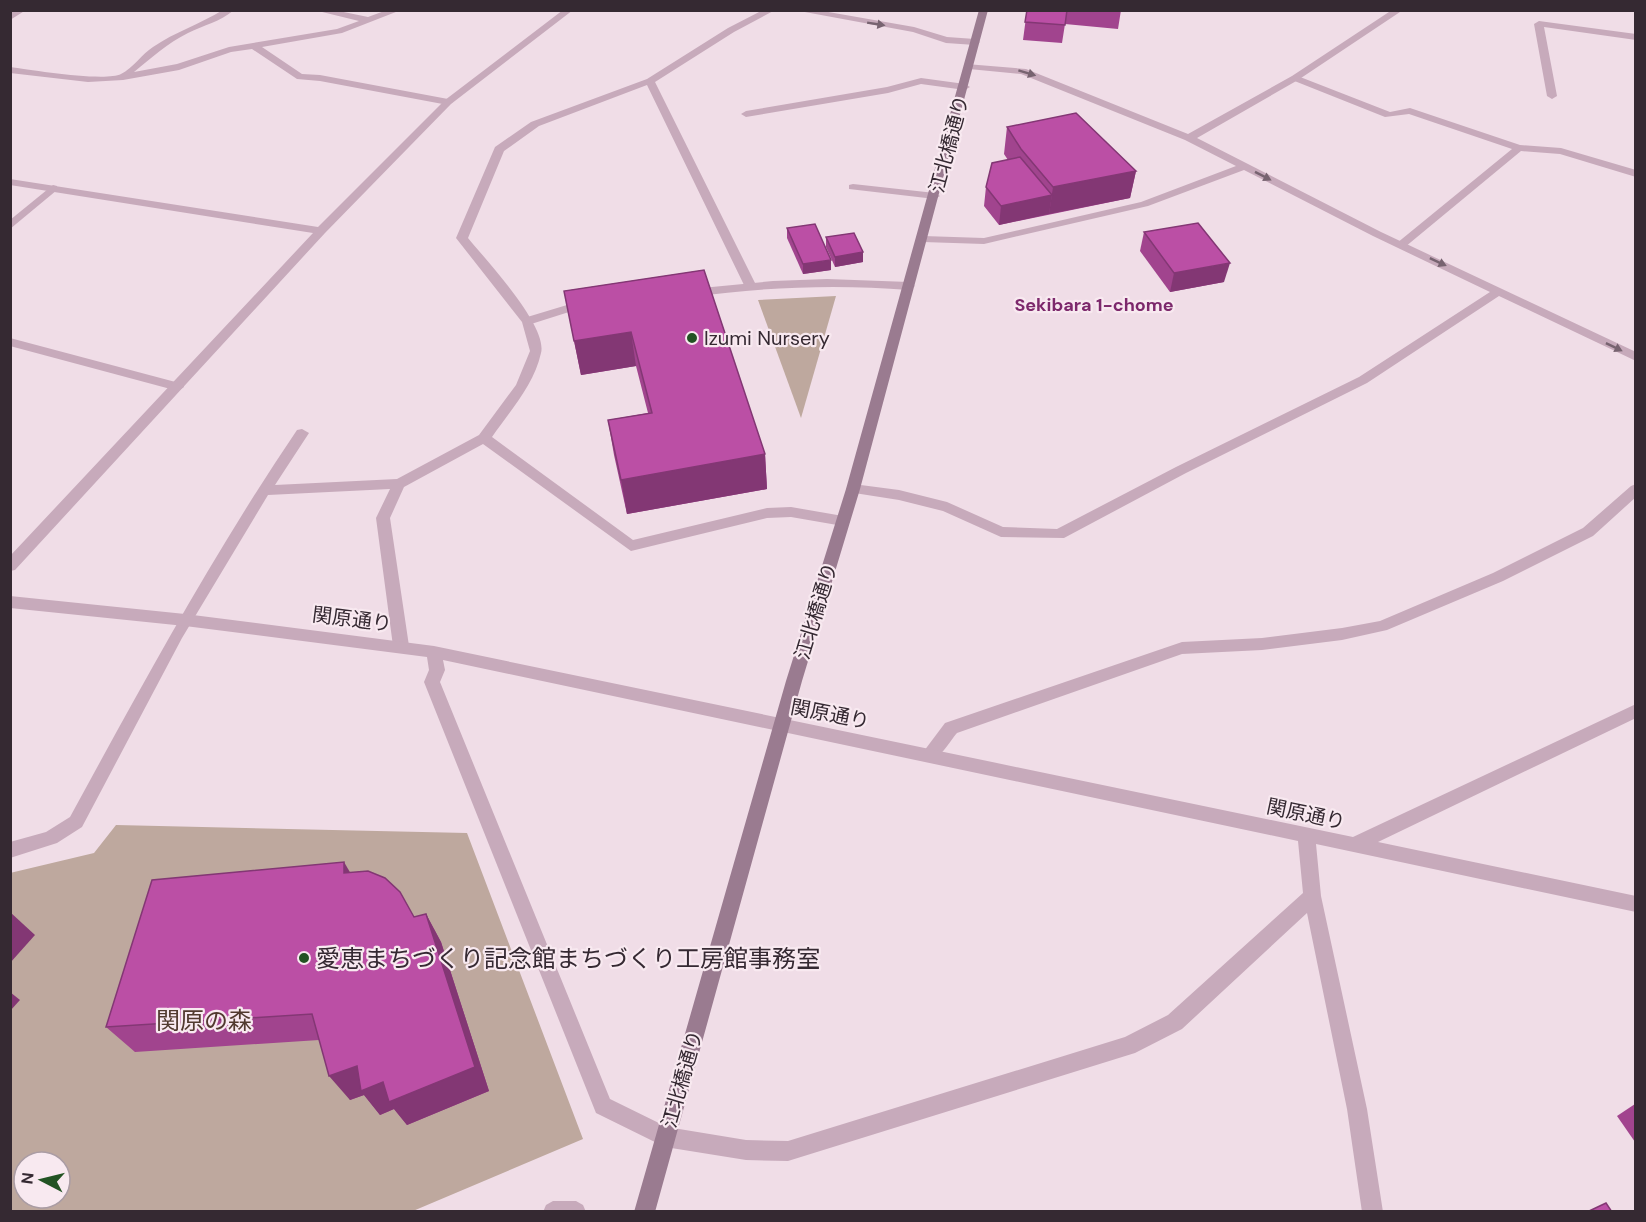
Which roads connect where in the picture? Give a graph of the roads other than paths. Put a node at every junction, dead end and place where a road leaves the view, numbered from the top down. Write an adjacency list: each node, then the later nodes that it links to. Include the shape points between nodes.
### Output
1 (22, 10): 10 (street)
2 (230, 10): 17 (street, via 154,50)
3 (318, 10): 11 (street)
4 (397, 10): 11 (street)
5 (569, 10): 22 (street)
6 (771, 10): 19 (street)
7 (798, 10): 13 (street, one-way to 13, via 914,30 946,40)
8 (984, 10): 13 (main road, 江北橋通り)
9 (1399, 10): 18 (street)
10 (10, 17)
11 (370, 20): 14 (street, via 339,31)
12 (1635, 37): 21 (street, via 1539,24)
13 (975, 42): 15 (main road, 江北橋通り)
14 (252, 45): 17 (street, via 178,67); 22 (street, via 300,77)
15 (969, 66): 20 (main road, 江北橋通り); 24 (street, one-way to 24, via 1023,70)
16 (10, 70): 17 (street, via 88,79)
17 (123, 77)
18 (1295, 78): 24 (street); 25 (street, via 1389,115 1410,111)
19 (650, 81): 36 (street); 41 (street, via 535,124 499,149 462,238)
20 (965, 87): 23 (street, via 921,81); 31 (main road, 江北橋通り)
21 (1552, 96)
22 (448, 102): 33 (street)
23 (746, 114)
24 (1189, 138): 26 (street)
25 (1519, 148): 27 (street, via 1561,151); 35 (street)
26 (1244, 167): 34 (street, via 1144,204 984,241); 35 (street, one-way to 35)
27 (1635, 174)
28 (10, 182): 30 (street)
29 (853, 187): 31 (street)
30 (53, 188): 32 (street); 33 (street)
31 (935, 196): 34 (main road, 江北橋通り)
32 (10, 226)
33 (321, 231): 44 (street)
34 (923, 238): 37 (main road, 江北橋通り)
35 (1401, 245): 38 (street, one-way to 38)
36 (750, 285): 37 (street, via 868,282); 39 (street)
37 (909, 286): 48 (main road, 江北橋通り)
38 (1499, 291): 43 (street, one-way to 43); 48 (street, via 1363,380 1059,534 1001,532 947,507)
39 (681, 294)
40 (601, 304): 41 (street)
41 (528, 321): 46 (street, via 536,351 522,386)
42 (10, 342): 44 (street)
43 (1635, 357)
44 (178, 387): 52 (street)
45 (302, 433): 50 (street)
46 (484, 438): 47 (street); 51 (street, via 631,546 767,513 791,512)
47 (399, 484): 50 (street); 55 (street, via 383,518)
48 (853, 489): 51 (main road, 江北橋通り)
49 (1635, 489): 59 (street, via 1588,532 1498,577 1382,626 1262,644 1182,648 951,728)
50 (264, 490): 54 (street)
51 (843, 521): 58 (main road, 江北橋通り)
52 (10, 566)
53 (10, 602): 54 (street, 関原通り)
54 (185, 620): 55 (street, 関原通り); 62 (street, via 76,822 51,838)
55 (401, 646): 56 (street, 関原通り)
56 (434, 652): 58 (street, 関原通り); 65 (street, via 437,670 432,682 603,1106)
57 (1635, 710): 61 (street)
58 (782, 726): 59 (street, 関原通り); 65 (main road, 江北橋通り)
59 (929, 755): 60 (street, 関原通り)
60 (1306, 836): 61 (street, 関原通り); 63 (street)
61 (1354, 845): 64 (street, 関原通り)
62 (10, 850)
63 (1312, 896): 65 (street, via 1175,1022 1128,1046 788,1151 746,1150); 69 (street, via 1357,1109)
64 (1635, 904)
65 (665, 1137): 68 (main road, 江北橋通り)
66 (553, 1212): 67 (street)
67 (576, 1212)
68 (644, 1212)
69 (1373, 1212)

